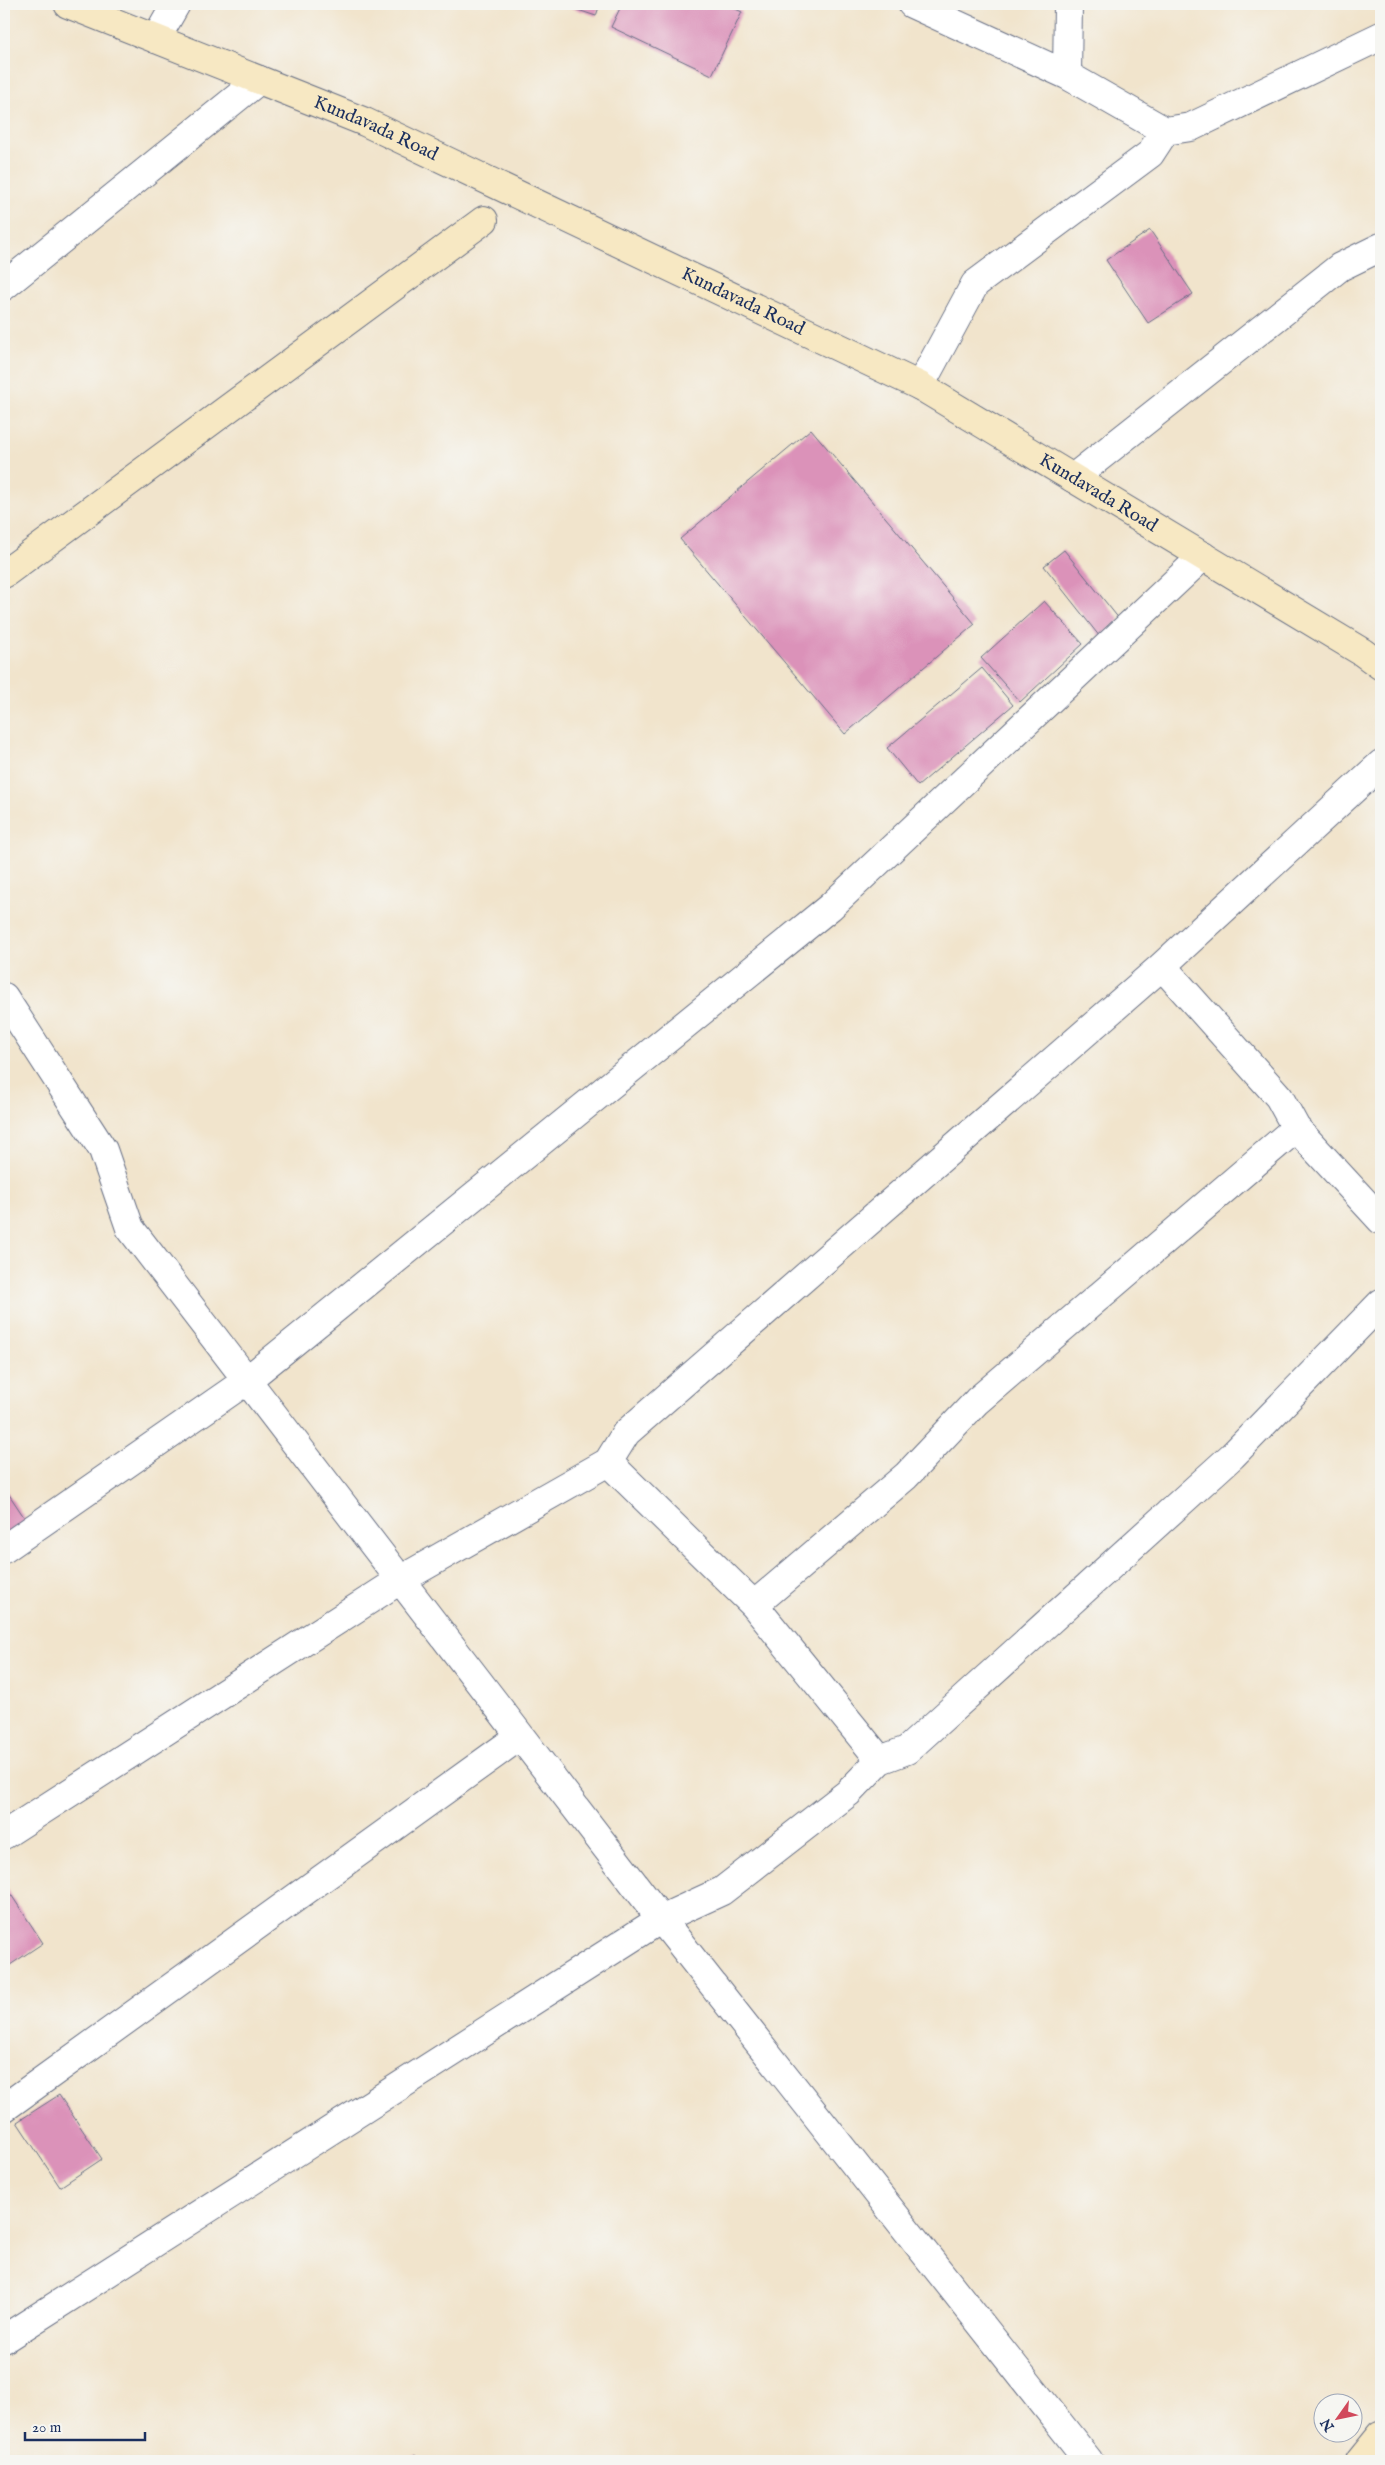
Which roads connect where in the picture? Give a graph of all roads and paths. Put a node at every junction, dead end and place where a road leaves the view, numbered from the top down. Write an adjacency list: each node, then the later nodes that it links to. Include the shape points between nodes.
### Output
1 (68, 4): 6 (street, Kundavada Road)
2 (176, 4): 6 (street)
3 (912, 4): 7 (street)
4 (1068, 4): 7 (street)
5 (1381, 36): 9 (street, via 1191,127)
6 (156, 39): 8 (street, Kundavada Road)
7 (1067, 75): 9 (street)
8 (259, 80): 12 (street); 13 (street, Kundavada Road, via 365,122)
9 (1166, 132): 13 (street, via 1150,154 975,284)
10 (484, 220): 16 (street)
11 (1381, 247): 14 (street, via 1340,267)
12 (4, 286)
13 (920, 386): 14 (street, Kundavada Road)
14 (1073, 478): 15 (street, Kundavada Road)
15 (1203, 556): 17 (street, Kundavada Road); 24 (street, via 830,907)
16 (4, 574)
17 (1381, 666)
18 (1381, 764): 19 (street)
19 (1162, 966): 21 (street, via 1279,1097); 25 (street, via 626,1433)
20 (4, 996): 24 (street, via 103,1150 130,1228)
21 (1296, 1128): 22 (street); 28 (street, via 977,1401 906,1476)
22 (1381, 1220)
23 (1381, 1303): 30 (street, via 1225,1463 907,1750)
24 (246, 1381): 26 (street); 27 (street)
25 (608, 1462): 27 (street); 28 (street)
26 (4, 1549)
27 (400, 1580): 29 (street); 31 (street)
28 (754, 1604): 30 (street)
29 (520, 1736): 32 (street); 33 (street)
30 (880, 1760): 32 (street, via 848,1793 722,1891)
31 (4, 1835)
32 (661, 1919): 34 (street); 36 (street)
33 (4, 2108)
34 (4, 2339)
35 (1381, 2435): 37 (street)
36 (1089, 2461)
37 (1360, 2461)

